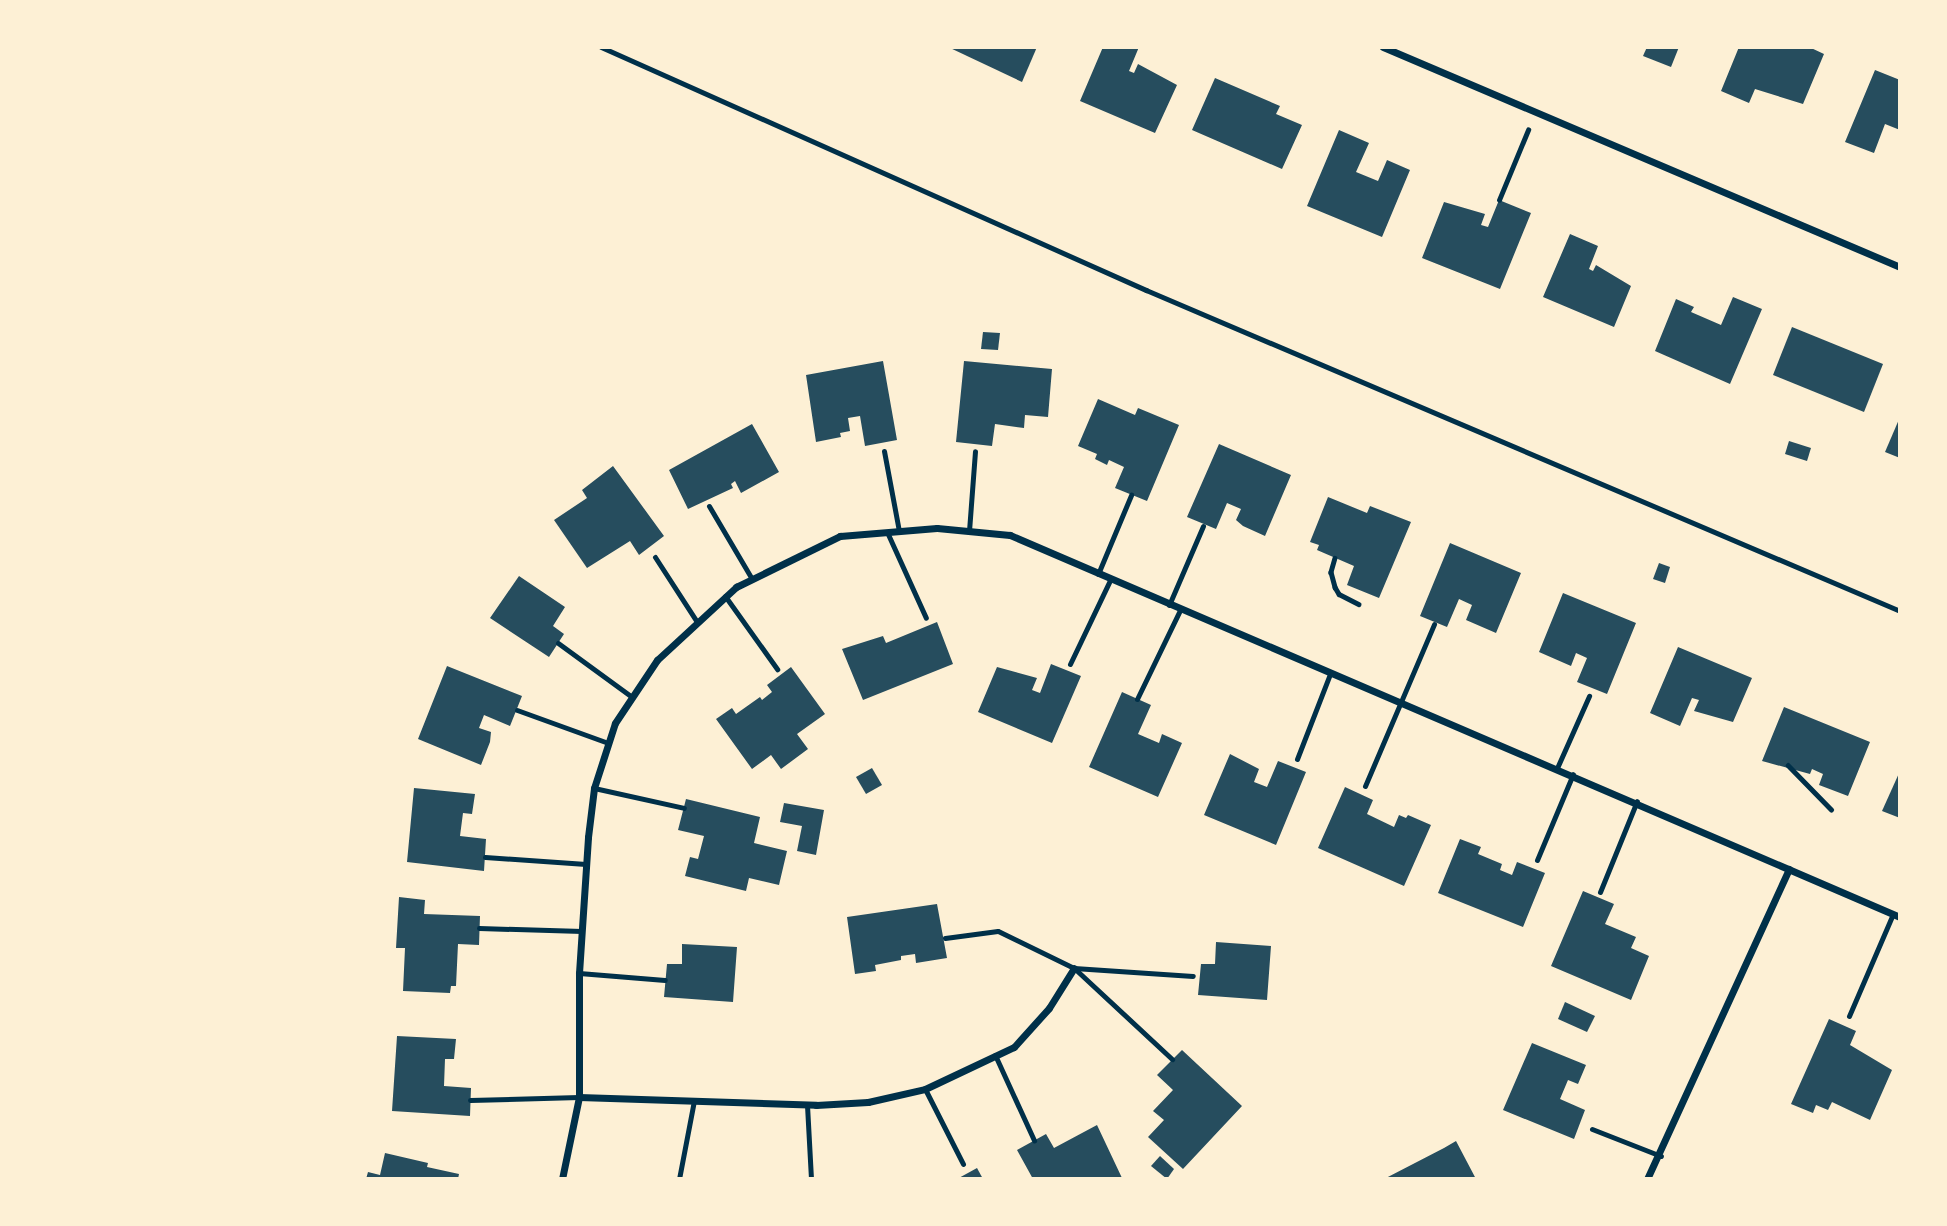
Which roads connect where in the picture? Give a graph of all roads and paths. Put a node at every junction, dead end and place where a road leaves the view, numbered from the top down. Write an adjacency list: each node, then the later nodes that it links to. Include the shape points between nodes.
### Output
1 (601, 47): 23 (lane, via 1146,290)
2 (1384, 47): 3 (street)
3 (1535, 112): 4 (path); 5 (street)
4 (1499, 200)
5 (1900, 267)
6 (884, 451): 11 (lane)
7 (975, 451): 12 (lane)
8 (1131, 495): 16 (lane)
9 (709, 506): 17 (lane)
10 (1203, 526): 21 (lane)
11 (899, 531): 12 (street); 13 (street)
12 (969, 531): 16 (street, via 1010,535)
13 (887, 532): 17 (street, via 840,536); 24 (lane)
14 (655, 556): 25 (lane)
15 (1335, 558): 20 (path, via 1331,572 1335,587)
16 (1098, 574): 18 (street)
17 (752, 579): 19 (street)
18 (1110, 580): 21 (street); 28 (lane)
19 (725, 596): 25 (street); 29 (lane)
20 (1359, 604)
21 (1169, 606): 22 (street)
22 (1180, 610): 30 (street); 33 (lane)
23 (1900, 611)
24 (926, 618)
25 (697, 622): 32 (street, via 657,660)
26 (1434, 624): 34 (lane)
27 (558, 643): 32 (lane)
28 (1070, 664)
29 (777, 669)
30 (1330, 674): 34 (street); 37 (lane)
31 (1589, 696): 39 (lane)
32 (632, 697): 36 (street)
33 (1137, 699)
34 (1402, 704): 39 (street); 41 (lane)
35 (517, 710): 36 (lane)
36 (608, 743): 42 (street)
37 (1297, 758)
38 (1788, 765): 45 (path)
39 (1557, 768): 40 (street)
40 (1573, 774): 43 (street); 47 (lane)
41 (1364, 786)
42 (594, 788): 44 (lane); 48 (street)
43 (1637, 801): 49 (street); 50 (lane)
44 (684, 808)
45 (1831, 808)
46 (485, 857): 48 (lane)
47 (1537, 860)
48 (586, 864): 53 (street)
49 (1789, 870): 51 (street); 69 (street)
50 (1600, 892)
51 (1896, 915): 59 (lane)
52 (479, 928): 53 (lane)
53 (582, 931): 56 (street)
54 (945, 938): 55 (lane, via 998,931)
55 (1074, 968): 57 (lane); 60 (street, via 1049,1008 1014,1047); 61 (lane)
56 (579, 973): 58 (lane); 63 (street)
57 (1193, 976)
58 (665, 980)
59 (1849, 1016)
60 (995, 1055): 62 (street); 68 (lane)
61 (1172, 1059)
62 (925, 1089): 66 (street, via 868,1102); 70 (lane)
63 (579, 1097): 64 (lane); 65 (street); 71 (street)
64 (470, 1100)
65 (694, 1100): 66 (street); 72 (lane)
66 (807, 1105): 73 (lane)
67 (1592, 1129): 69 (lane)
68 (1034, 1140)
69 (1661, 1156): 74 (street)
70 (963, 1164)
71 (562, 1179)
72 (679, 1179)
73 (811, 1179)
74 (1647, 1179)

